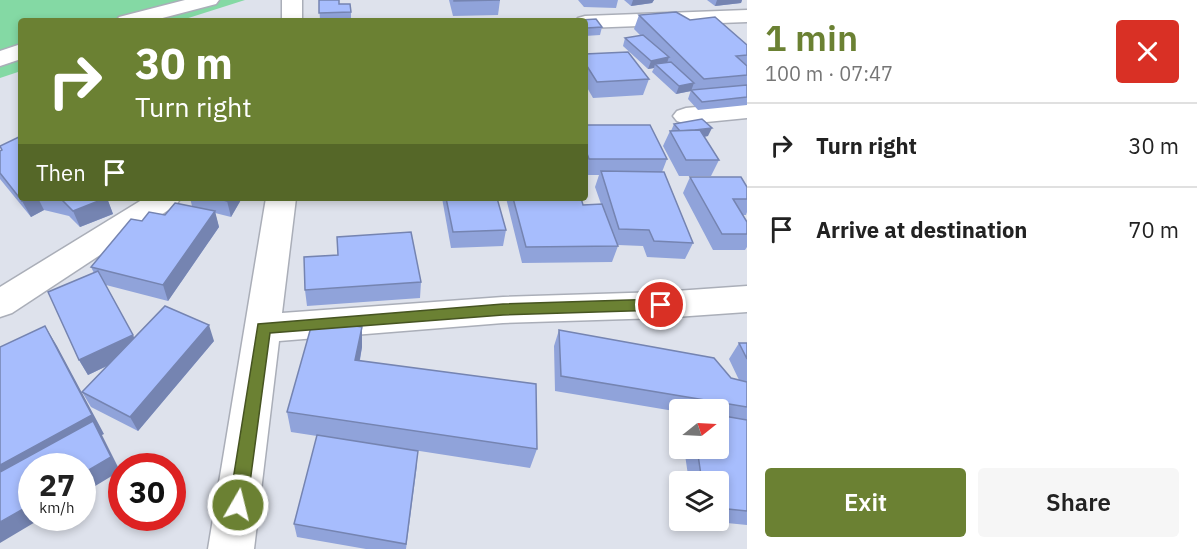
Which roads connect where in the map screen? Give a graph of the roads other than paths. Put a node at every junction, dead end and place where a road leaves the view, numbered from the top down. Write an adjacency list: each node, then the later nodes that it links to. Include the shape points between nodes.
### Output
1 (209, 0): 4 (street)
2 (292, 0): 5 (street)
3 (747, 15): 6 (street)
4 (138, 18)
5 (292, 18)
6 (588, 22)
7 (18, 52): 8 (street)
8 (0, 59)
9 (747, 110): 10 (street)
10 (686, 116)
11 (161, 201): 14 (street)
12 (281, 201): 15 (street)
13 (747, 299): 15 (street, via 503,310)
14 (0, 304)
15 (263, 328): 16 (street)
16 (231, 549)

